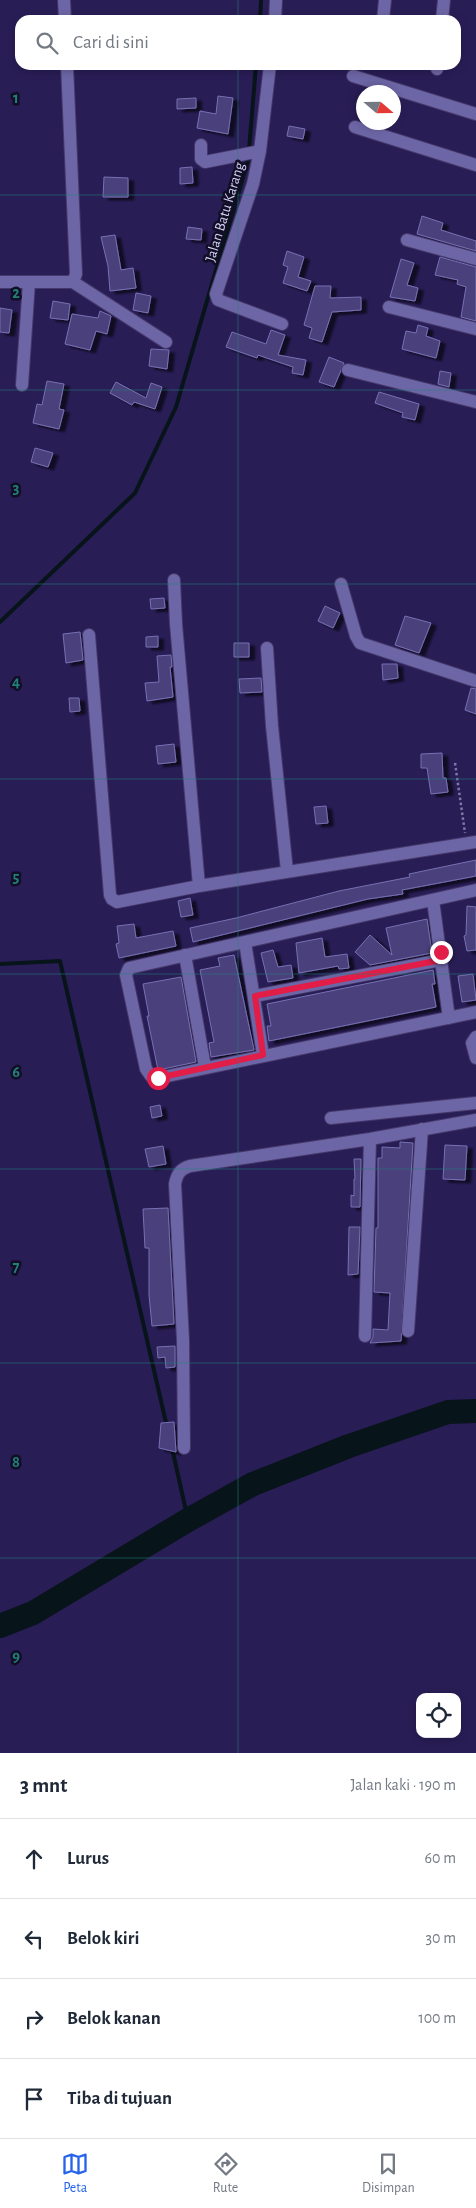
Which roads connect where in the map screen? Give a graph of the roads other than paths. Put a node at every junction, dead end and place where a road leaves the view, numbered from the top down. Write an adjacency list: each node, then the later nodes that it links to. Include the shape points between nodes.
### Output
1 (64, 0): 5 (street)
2 (276, 0): 6 (street)
3 (385, 0): 7 (street)
4 (444, 0): 8 (street)
5 (65, 15)
6 (275, 15)
7 (384, 15)
8 (442, 15)
9 (67, 70): 21 (street, via 76,274)
10 (269, 70): 15 (street, Jalan Batu Karang)
11 (353, 76): 12 (street)
12 (476, 114)
13 (355, 127): 16 (street)
14 (201, 145): 15 (street, via 201,159 205,162)
15 (256, 152): 23 (street, Jalan Batu Karang, via 254,184 216,298)
16 (476, 165)
17 (408, 240): 18 (street)
18 (476, 259)
19 (0, 282): 20 (street)
20 (29, 282): 21 (street); 27 (street)
21 (73, 282): 25 (street)
22 (389, 307): 24 (street)
23 (282, 324)
24 (476, 329)
25 (166, 342)
26 (348, 370): 28 (street)
27 (22, 386)
28 (476, 402)
29 (174, 580): 36 (street)
30 (341, 584): 33 (street, via 360,643)
31 (89, 635): 36 (street, via 112,899 117,902)
32 (267, 648): 35 (street)
33 (476, 680)
34 (471, 842): 35 (street)
35 (287, 871): 36 (street)
36 (200, 886)
37 (476, 890): 38 (street)
38 (434, 900): 39 (street); 41 (street)
39 (245, 942): 40 (street); 42 (street)
40 (185, 955): 48 (street); 48 (street, via 130,968 126,975 146,1069 151,1076 158,1078)
41 (441, 960): 42 (street); 44 (street)
42 (255, 996): 46 (street)
43 (476, 1012): 44 (street)
44 (449, 1018): 46 (street)
45 (476, 1037): 47 (street, via 472,1043)
46 (263, 1055): 48 (street)
47 (476, 1058)
48 (206, 1067)
49 (476, 1103): 50 (street)
50 (331, 1118)
51 (476, 1120): 52 (street)
52 (422, 1129): 53 (street); 54 (street)
53 (370, 1139): 55 (street); 56 (street, via 190,1166 179,1172 175,1184 183,1340)
54 (408, 1331)
55 (365, 1336)
56 (184, 1448)

